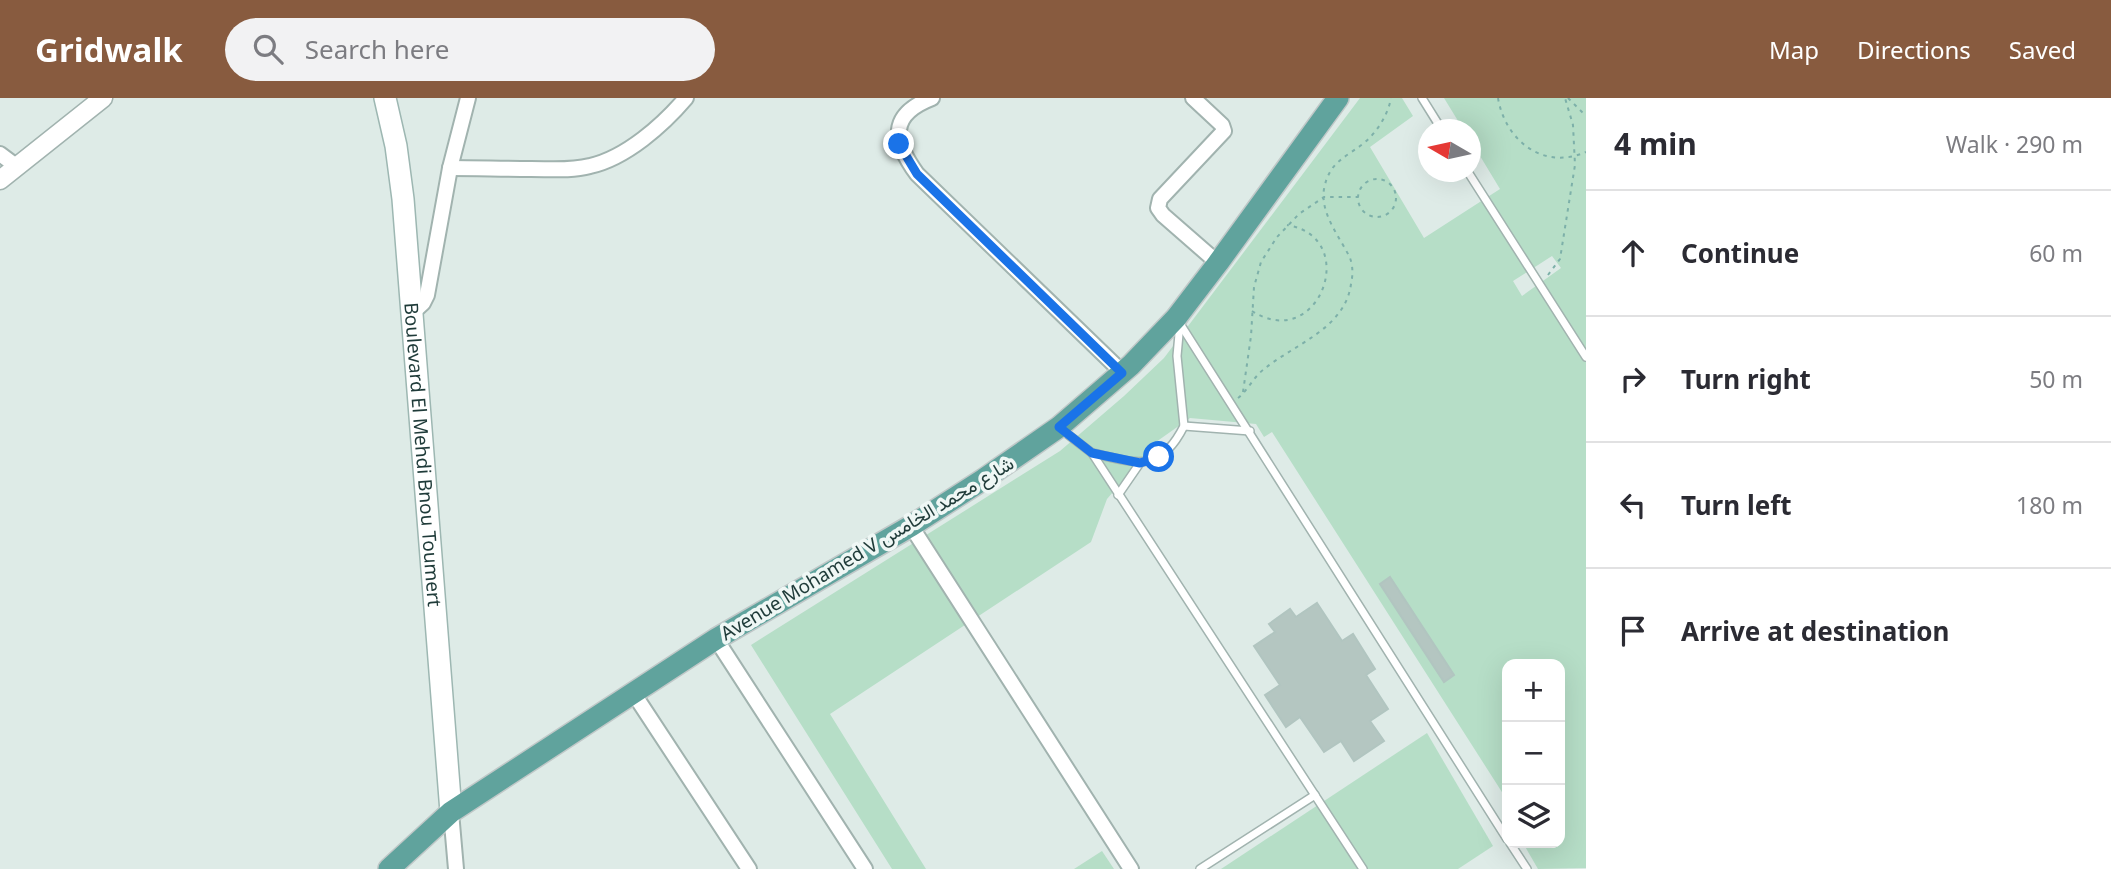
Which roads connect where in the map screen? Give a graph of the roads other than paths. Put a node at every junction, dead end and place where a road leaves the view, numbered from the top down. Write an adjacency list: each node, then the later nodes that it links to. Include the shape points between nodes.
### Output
1 (103, 98): 11 (street)
2 (385, 98): 16 (main road, Boulevard El Mehdi Bnou Toumert, via 396,146)
3 (468, 98): 12 (street)
4 (686, 98): 12 (street, via 652,132 592,166)
5 (932, 98): 19 (street, via 903,118 899,130 899,144 917,174)
6 (1193, 98): 15 (street, via 1224,131 1160,199 1158,208)
7 (1338, 98): 15 (main road, Avenue Mohamed V شارع محمد الخامس)
8 (1422, 98): 9 (lane)
9 (1435, 119)
10 (0, 154): 11 (street)
11 (16, 166): 13 (street)
12 (450, 168): 16 (street, via 427,295)
13 (0, 180)
14 (1474, 182): 18 (lane)
15 (1218, 263): 17 (main road, Avenue Mohamed V شارع محمد الخامس)
16 (411, 314): 30 (main road, Boulevard El Mehdi Bnou Toumert)
17 (1178, 320): 19 (main road, Avenue Mohamed V شارع محمد الخامس); 20 (lane); 22 (lane)
18 (1586, 357)
19 (1122, 373): 21 (main road, Avenue Mohamed V شارع محمد الخامس)
20 (1184, 426): 22 (lane); 24 (lane, via 1165,452)
21 (1059, 427): 23 (lane); 26 (main road, Avenue Mohamed V شارع محمد الخامس)
22 (1250, 431): 31 (lane)
23 (1092, 453): 24 (lane); 25 (lane)
24 (1140, 463): 25 (lane)
25 (1118, 495): 29 (lane)
26 (911, 526): 27 (main road, Avenue Mohamed V شارع محمد الخامس); 37 (street)
27 (716, 639): 28 (main road, Avenue Mohamed V شارع محمد الخامس); 36 (street)
28 (634, 694): 30 (main road, Avenue Mohamed V شارع محمد الخامس); 35 (street)
29 (1315, 795): 38 (lane); 39 (lane)
30 (451, 812): 33 (main road, Avenue Mohamed V شارع محمد الخامس); 34 (street)
31 (1502, 830)
32 (1514, 848): 40 (lane)
33 (389, 869)
34 (457, 869)
35 (749, 869)
36 (865, 869)
37 (1131, 869)
38 (1200, 869)
39 (1363, 869)
40 (1527, 869)

